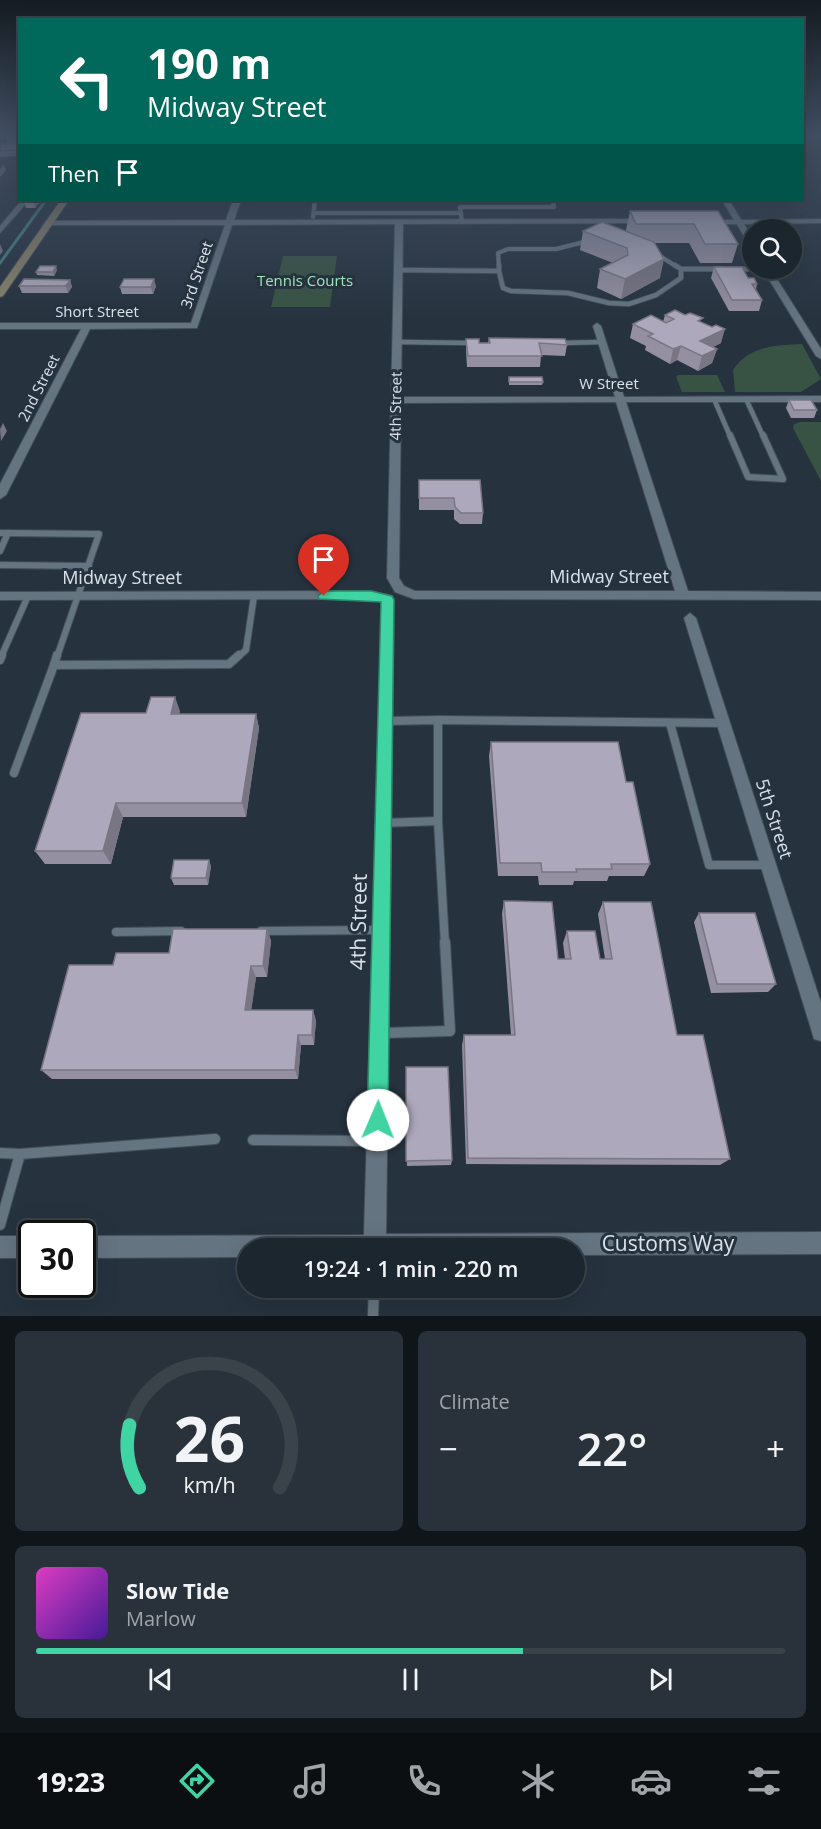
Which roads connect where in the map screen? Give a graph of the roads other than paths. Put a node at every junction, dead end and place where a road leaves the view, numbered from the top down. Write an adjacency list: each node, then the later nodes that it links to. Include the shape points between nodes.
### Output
1 (23, 201): 19 (street)
2 (64, 201): 20 (street)
3 (237, 201): 12 (street, 3rd Street)
4 (315, 201): 9 (lane)
5 (459, 201): 8 (lane)
6 (553, 201): 8 (lane, via 554,207)
7 (727, 201): 18 (street)
8 (460, 207): 10 (lane)
9 (314, 213): 10 (lane); 13 (lane)
10 (461, 213): 15 (lane)
11 (821, 221): 18 (street)
12 (230, 222): 13 (street); 20 (street); 35 (street, 3rd Street)
13 (312, 222): 14 (street)
14 (399, 222): 15 (street); 29 (street, 4th Street)
15 (462, 222): 16 (street)
16 (657, 222)
17 (704, 222): 18 (street)
18 (740, 222): 21 (street)
19 (3, 223): 22 (street)
20 (49, 223): 32 (street)
21 (742, 226)
22 (0, 231)
23 (599, 240): 30 (lane, via 556,249 508,249 498,253)
24 (648, 250): 25 (lane)
25 (681, 269): 26 (lane); 30 (lane, via 681,278 651,300 630,304 610,304 570,293 515,293 503,288)
26 (724, 269)
27 (734, 269): 28 (lane)
28 (742, 269)
29 (398, 270): 30 (lane); 37 (street, 4th Street)
30 (499, 271)
31 (773, 279): 41 (street)
32 (0, 294)
33 (0, 326): 34 (street, Short Street)
34 (87, 326): 35 (street, Short Street); 47 (street, 2nd Street)
35 (194, 326)
36 (597, 326): 38 (street)
37 (397, 342): 39 (lane); 46 (street, 4th Street)
38 (603, 342): 40 (lane); 42 (street)
39 (481, 344)
40 (548, 345)
41 (821, 357)
42 (622, 398): 43 (street, W Street); 46 (street, W Street); 58 (street)
43 (714, 399): 44 (street, W Street); 44 (lane, via 748,477 783,480)
44 (746, 399): 45 (street, W Street)
45 (821, 399)
46 (397, 400): 53 (street, 4th Street)
47 (0, 495)
48 (0, 532): 49 (lane)
49 (8, 533): 50 (lane); 52 (lane, via 96,533 99,537)
50 (0, 551)
51 (0, 565): 52 (lane)
52 (89, 566): 56 (lane)
53 (393, 594): 57 (street, Midway Street); 58 (street, Midway Street); 64 (street, 4th Street)
54 (0, 596): 55 (street, Midway Street)
55 (28, 596): 56 (street, Midway Street); 61 (lane)
56 (78, 596): 57 (street, Midway Street); 62 (lane)
57 (254, 596): 62 (lane, via 246,650 229,664)
58 (683, 596): 59 (street, Midway Street)
59 (821, 596)
60 (690, 618): 66 (street, 5th Street)
61 (0, 660)
62 (54, 665): 67 (lane)
63 (438, 720): 64 (lane); 65 (lane); 68 (lane)
64 (385, 721): 69 (street, 4th Street)
65 (670, 723): 66 (lane); 70 (lane, via 709,865)
66 (723, 723): 70 (street, 5th Street)
67 (14, 773)
68 (438, 821): 69 (lane); 76 (lane, via 450,1031)
69 (383, 823): 71 (street, 4th Street)
70 (768, 865): 75 (street, 5th Street)
71 (381, 930): 73 (lane); 76 (street, 4th Street)
72 (196, 931): 74 (lane)
73 (254, 931)
74 (116, 932)
75 (821, 1032)
76 (379, 1033): 79 (street, 4th Street)
77 (215, 1139): 81 (lane)
78 (254, 1140): 79 (lane)
79 (377, 1141): 83 (street, 4th Street)
80 (0, 1153): 81 (lane)
81 (20, 1154): 82 (lane)
82 (0, 1225)
83 (375, 1238)
84 (821, 1243): 85 (street, Customs Way)
85 (585, 1245)
86 (0, 1247): 87 (street)
87 (18, 1247)
88 (96, 1247): 89 (street, Customs Way)
89 (237, 1247)
90 (374, 1298): 91 (lane)
91 (373, 1316)

